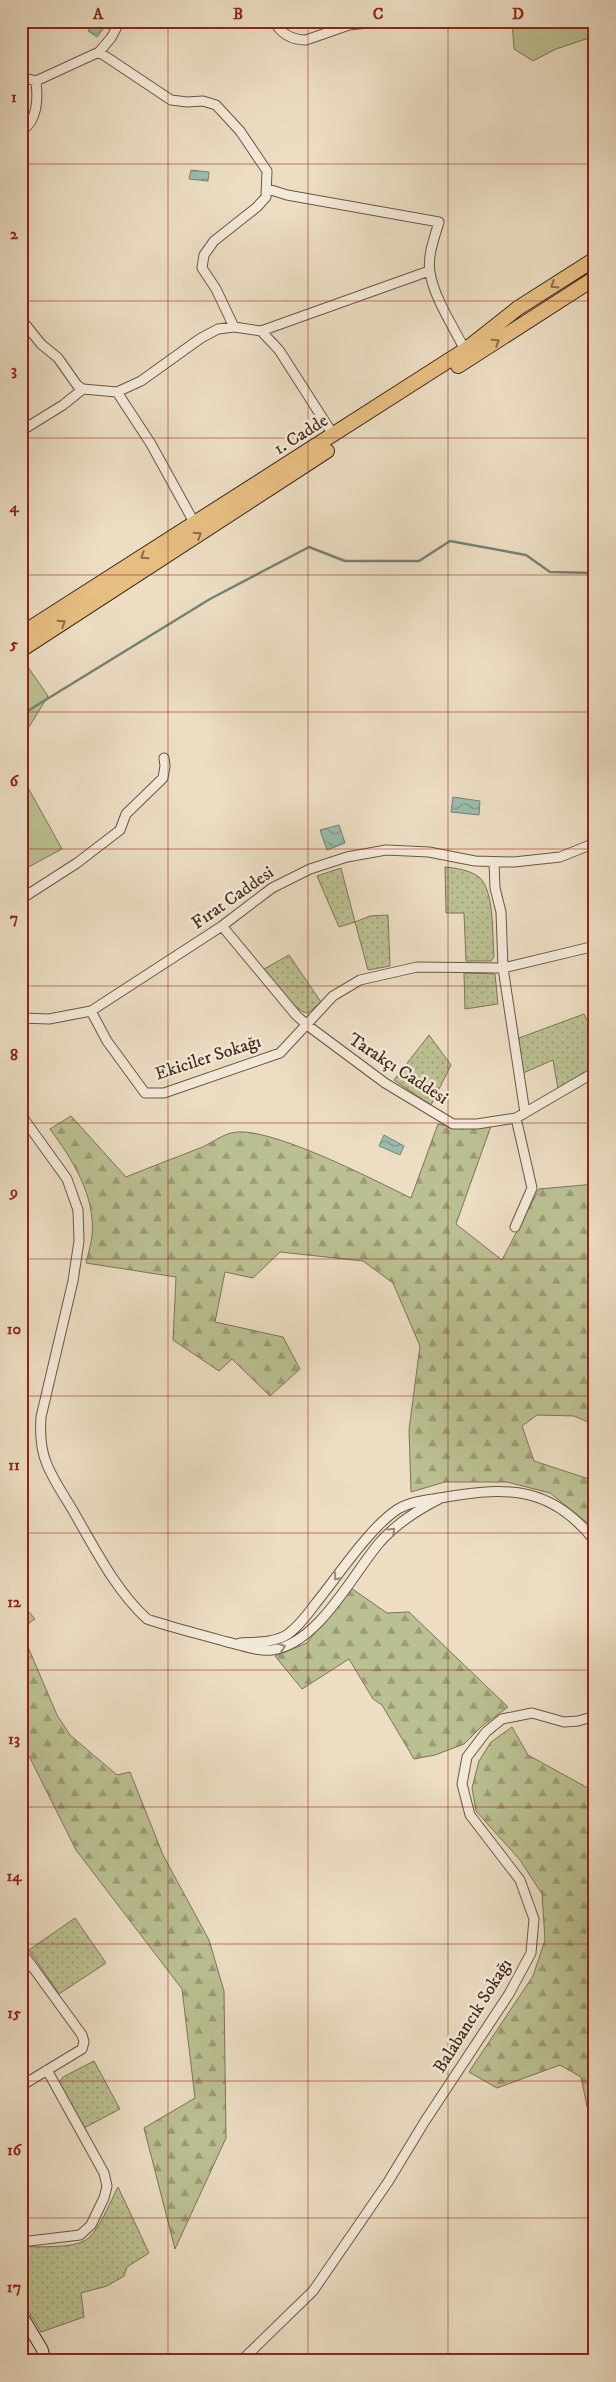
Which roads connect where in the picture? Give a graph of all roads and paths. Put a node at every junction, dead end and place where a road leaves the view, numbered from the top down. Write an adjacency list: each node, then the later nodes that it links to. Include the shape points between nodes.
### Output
1 (120, 21): 4 (street)
2 (274, 21): 3 (street, via 285,34 299,40 349,24)
3 (387, 21)
4 (98, 52): 6 (street); 8 (street, via 170,100 203,101 216,105 240,131 267,171)
5 (21, 77): 6 (street)
6 (36, 81): 7 (street, via 38,98 34,115)
7 (21, 131)
8 (268, 189): 10 (street, via 439,222); 13 (street, via 257,207 214,241 204,255 202,268)
9 (595, 259): 15 (main road, 1. Cadde, one-way to 15, via 518,308)
10 (429, 271): 14 (street); 15 (street)
11 (595, 278): 22 (main road, 1. Cadde, one-way to 11)
12 (21, 318): 16 (street, via 41,344 58,358 77,386)
13 (234, 327): 14 (street); 17 (street, via 218,329 201,338 141,381)
14 (261, 331): 19 (street, via 279,350)
15 (465, 350): 19 (main road, 1. Cadde)
16 (83, 389): 17 (street); 18 (street)
17 (117, 392): 20 (street, via 151,444)
18 (21, 430)
19 (334, 436): 20 (main road, 1. Cadde)
20 (195, 524): 21 (main road, 1. Cadde, one-way to 21)
21 (21, 634)
22 (21, 650)
23 (164, 758): 26 (street, via 163,778 126,814 120,830)
24 (595, 843): 25 (street, Fırat Caddesi, via 560,857)
25 (494, 862): 27 (street, Fırat Caddesi, via 476,862 429,852 386,850 347,857 310,869 272,888); 29 (street, via 495,888 501,912)
26 (21, 899)
27 (222, 926): 30 (street, Fırat Caddesi); 32 (street, Tarakçı Caddesi)
28 (595, 946): 29 (street)
29 (503, 968): 32 (street, via 417,967 360,980 333,996); 34 (street)
30 (91, 1011): 31 (street, Fırat Caddesi, via 49,1019); 32 (street, Ekiciler Sokağı, via 145,1092 164,1094 280,1053)
31 (21, 1018)
32 (307, 1025): 36 (street, Tarakçı Caddesi, via 385,1082 453,1124)
33 (595, 1072): 34 (street, Tarakçı Caddesi)
34 (525, 1113): 36 (street, Tarakçı Caddesi)
35 (21, 1115): 40 (street, via 67,1179 78,1210 79,1241 73,1281 41,1417 40,1440 46,1462 89,1538 137,1610 147,1619)
36 (516, 1118): 37 (street, via 532,1188)
37 (515, 1227)
38 (441, 1498): 39 (street, via 505,1490 538,1496 560,1508); 40 (street, one-way to 40, via 426,1499 398,1509 368,1538 288,1634 272,1640); 40 (street, one-way to 38, via 272,1650 310,1632 380,1542 406,1517)
39 (595, 1542)
40 (235, 1644)
41 (595, 1716): 48 (street, Balabancık Sokağı, via 564,1722 532,1713 502,1719 486,1732 467,1757 462,1784 470,1815 520,1880 534,1919 531,1953 509,1994 388,2182 313,2291)
42 (21, 1951): 43 (street, via 82,2034 84,2042 82,2049)
43 (47, 2070): 44 (street); 45 (street, via 104,2173 107,2186 91,2225 80,2235)
44 (21, 2086)
45 (21, 2242)
46 (21, 2314): 47 (street, via 42,2349)
47 (45, 2361)
48 (241, 2361)

